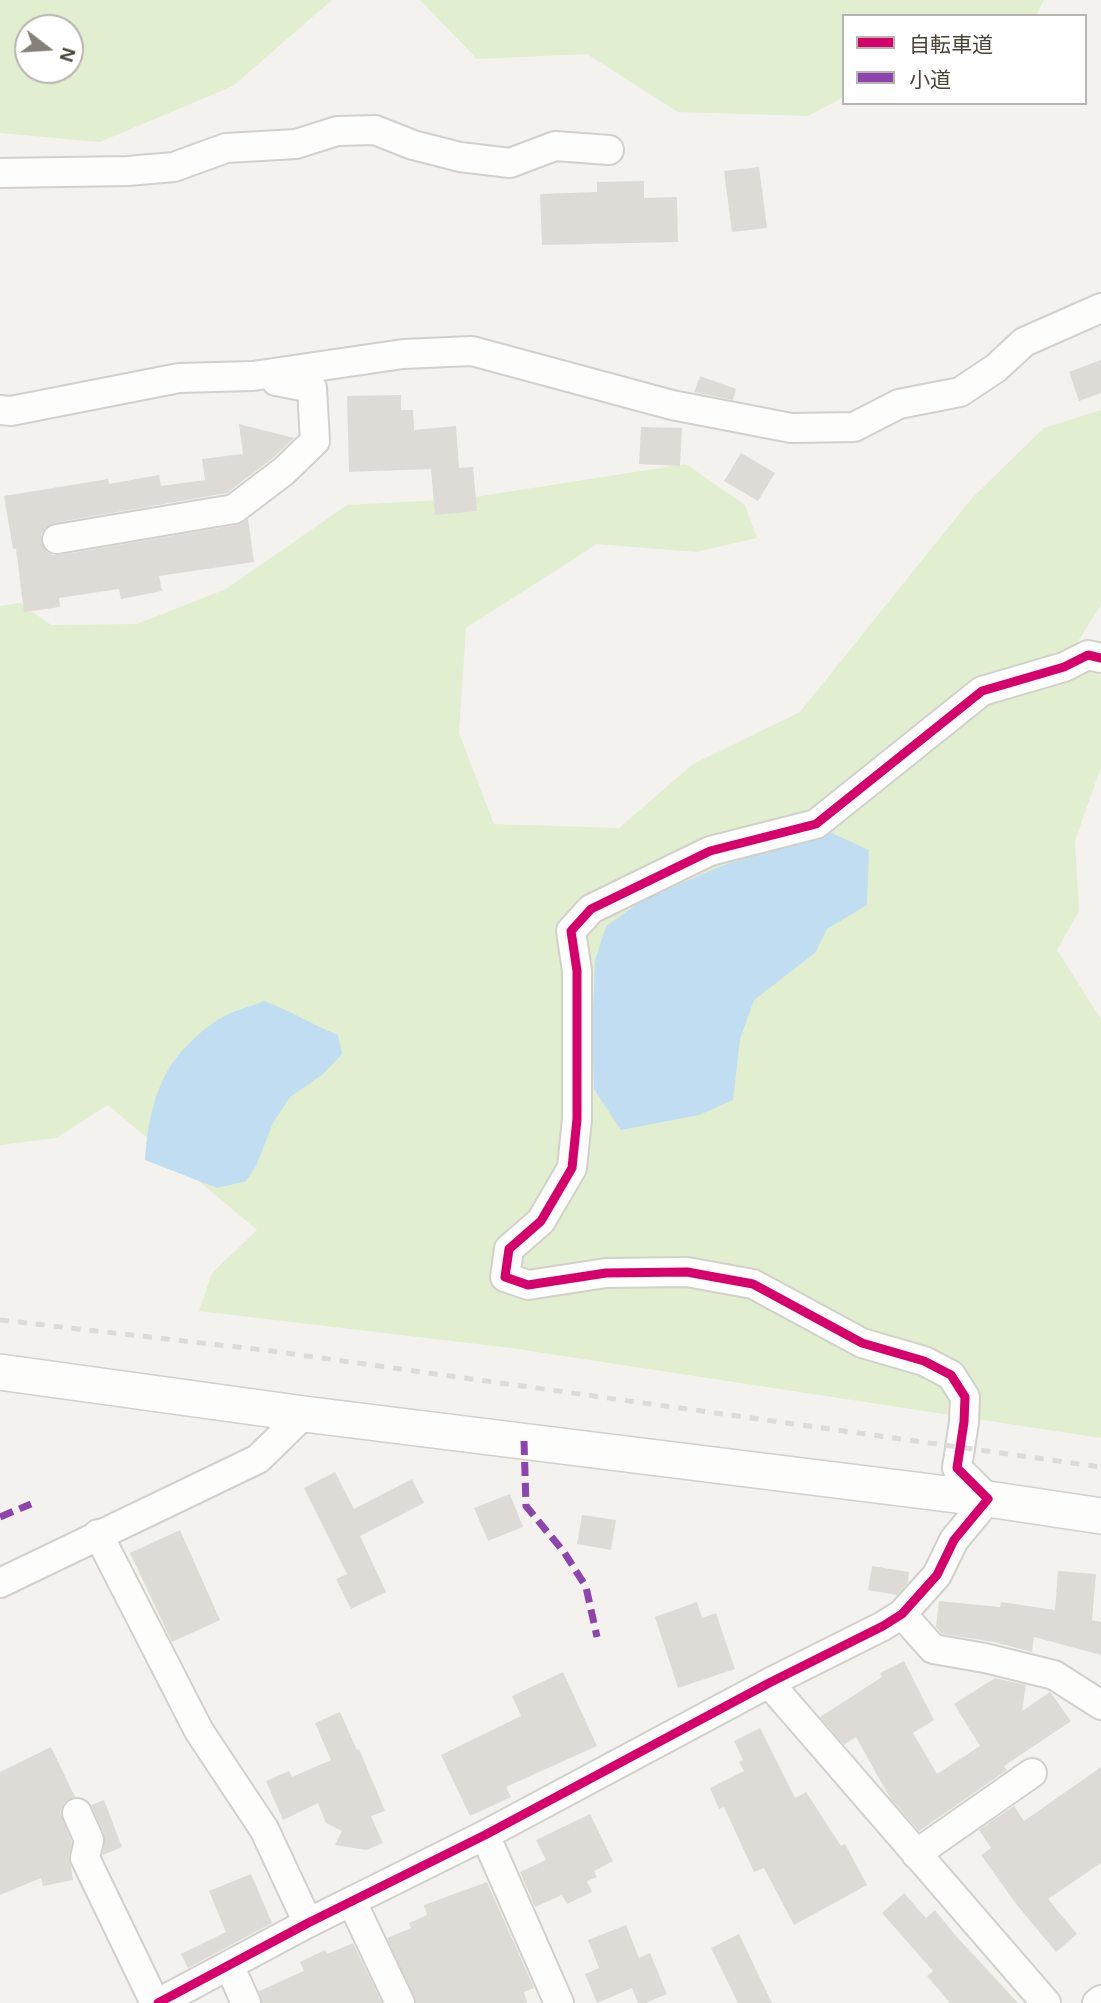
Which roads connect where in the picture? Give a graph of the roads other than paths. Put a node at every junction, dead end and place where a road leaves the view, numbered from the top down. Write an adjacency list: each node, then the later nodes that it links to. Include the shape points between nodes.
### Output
1 (609, 150): 2 (street, via 555,146 510,163 460,157 375,130 337,131 296,144 226,148 174,167)
2 (0, 173)
3 (1101, 308): 4 (street, via 1024,342 960,393 899,404 854,427 791,428 672,405 472,351 403,354)
4 (253, 376): 5 (street, via 179,378); 6 (street, via 312,388 314,441 284,471 234,509)
5 (0, 410)
6 (57, 539)
7 (1101, 658): 10 (street, via 1088,655 1064,667 982,691 816,824 710,851 591,909 571,931 577,971 578,1119 572,1168 541,1221 509,1249 505,1277 528,1285 606,1273 687,1272 753,1284 862,1343 924,1361 951,1376 965,1397 957,1468)
8 (0, 1372): 9 (street)
9 (304, 1414): 10 (street); 12 (street, via 258,1459)
10 (988, 1499): 11 (street); 14 (street, via 954,1540 937,1575)
11 (1101, 1516)
12 (98, 1534): 13 (street); 22 (street, via 199,1731 264,1829)
13 (0, 1584)
14 (902, 1614): 15 (street); 16 (street, via 933,1649 1054,1675)
15 (769, 1684): 19 (street); 20 (street)
16 (1101, 1706)
17 (1032, 1773): 20 (street)
18 (77, 1813): 25 (street, via 89,1840 85,1858)
19 (485, 1835): 21 (street); 28 (street)
20 (916, 1854): 29 (street)
21 (352, 1902): 22 (street); 27 (street)
22 (309, 1923): 23 (street)
23 (230, 1967): 25 (street); 26 (street)
24 (1101, 2000): 30 (street)
25 (162, 2002)
26 (246, 2003)
27 (400, 2003)
28 (559, 2003)
29 (1046, 2003)
30 (1097, 2003)

